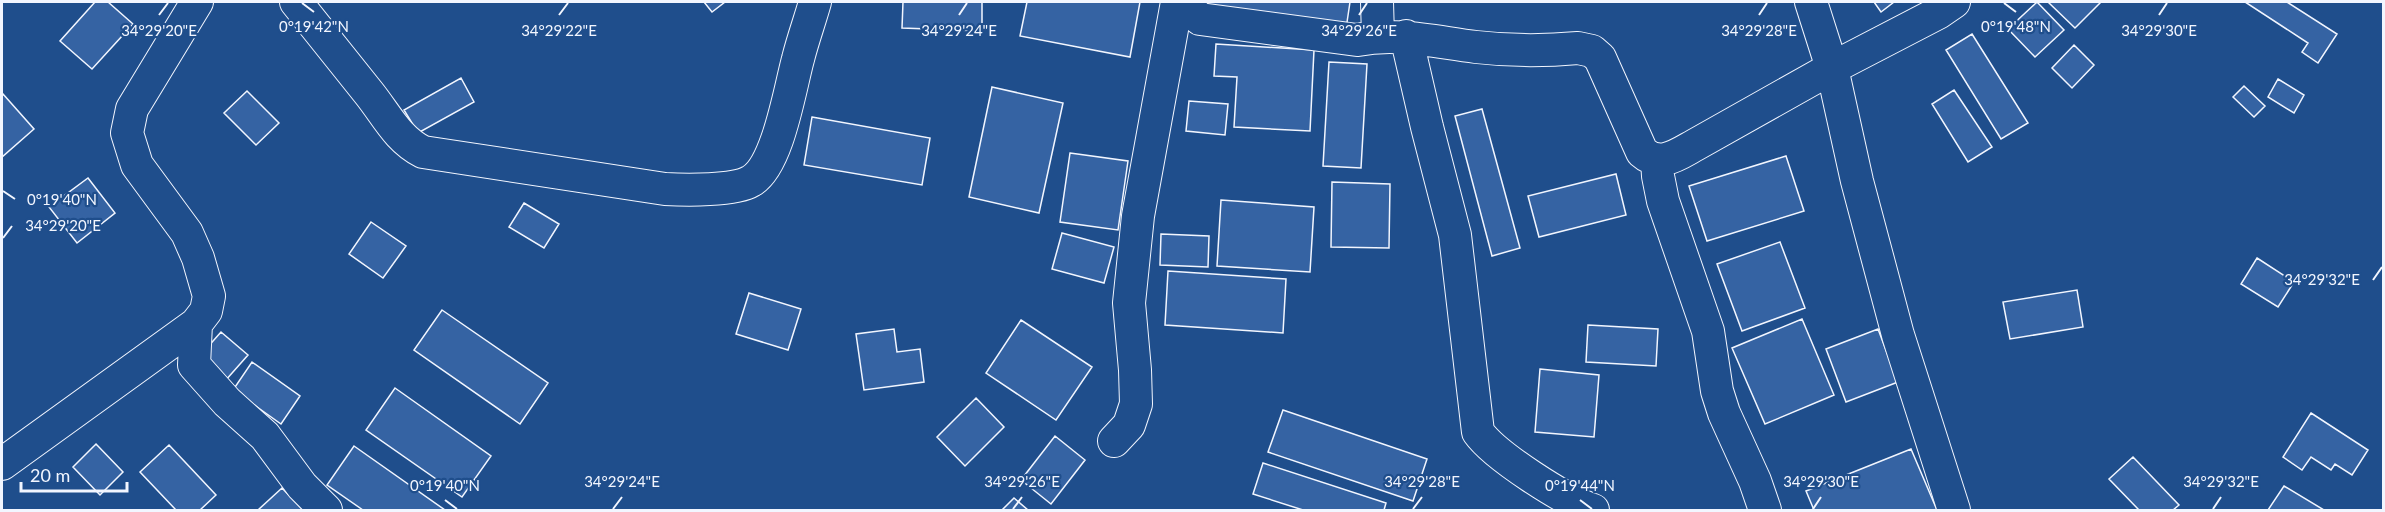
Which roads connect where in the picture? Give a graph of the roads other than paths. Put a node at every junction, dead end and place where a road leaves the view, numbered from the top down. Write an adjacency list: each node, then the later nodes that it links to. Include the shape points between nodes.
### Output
1 (197, 2): 12 (street, via 132,109 127,133 136,165 187,233 198,258 209,296 206,311)
2 (296, 2): 3 (street, via 390,124 417,149 526,170 694,190 751,181 766,166 776,144)
3 (816, 2)
4 (1177, 2): 13 (street, via 1138,216 1131,282 1136,404 1129,425)
5 (1182, 2): 9 (street, via 1200,19 1357,40)
6 (1377, 2): 9 (street)
7 (1811, 2): 10 (street)
8 (1954, 2): 10 (street)
9 (1392, 36): 11 (street, via 1513,50 1592,51 1605,67 1642,152); 15 (street, via 1430,138 1455,234 1478,432 1506,459)
10 (1832, 68): 11 (street, via 1674,157); 18 (street, via 1898,335)
11 (1657, 160): 17 (street, via 1663,201 1708,331 1717,391)
12 (196, 324): 14 (street); 16 (street, via 194,365 227,402 266,436 302,486)
13 (1114, 441)
14 (2, 464)
15 (1584, 509)
16 (326, 510)
17 (1765, 510)
18 (1954, 510)

